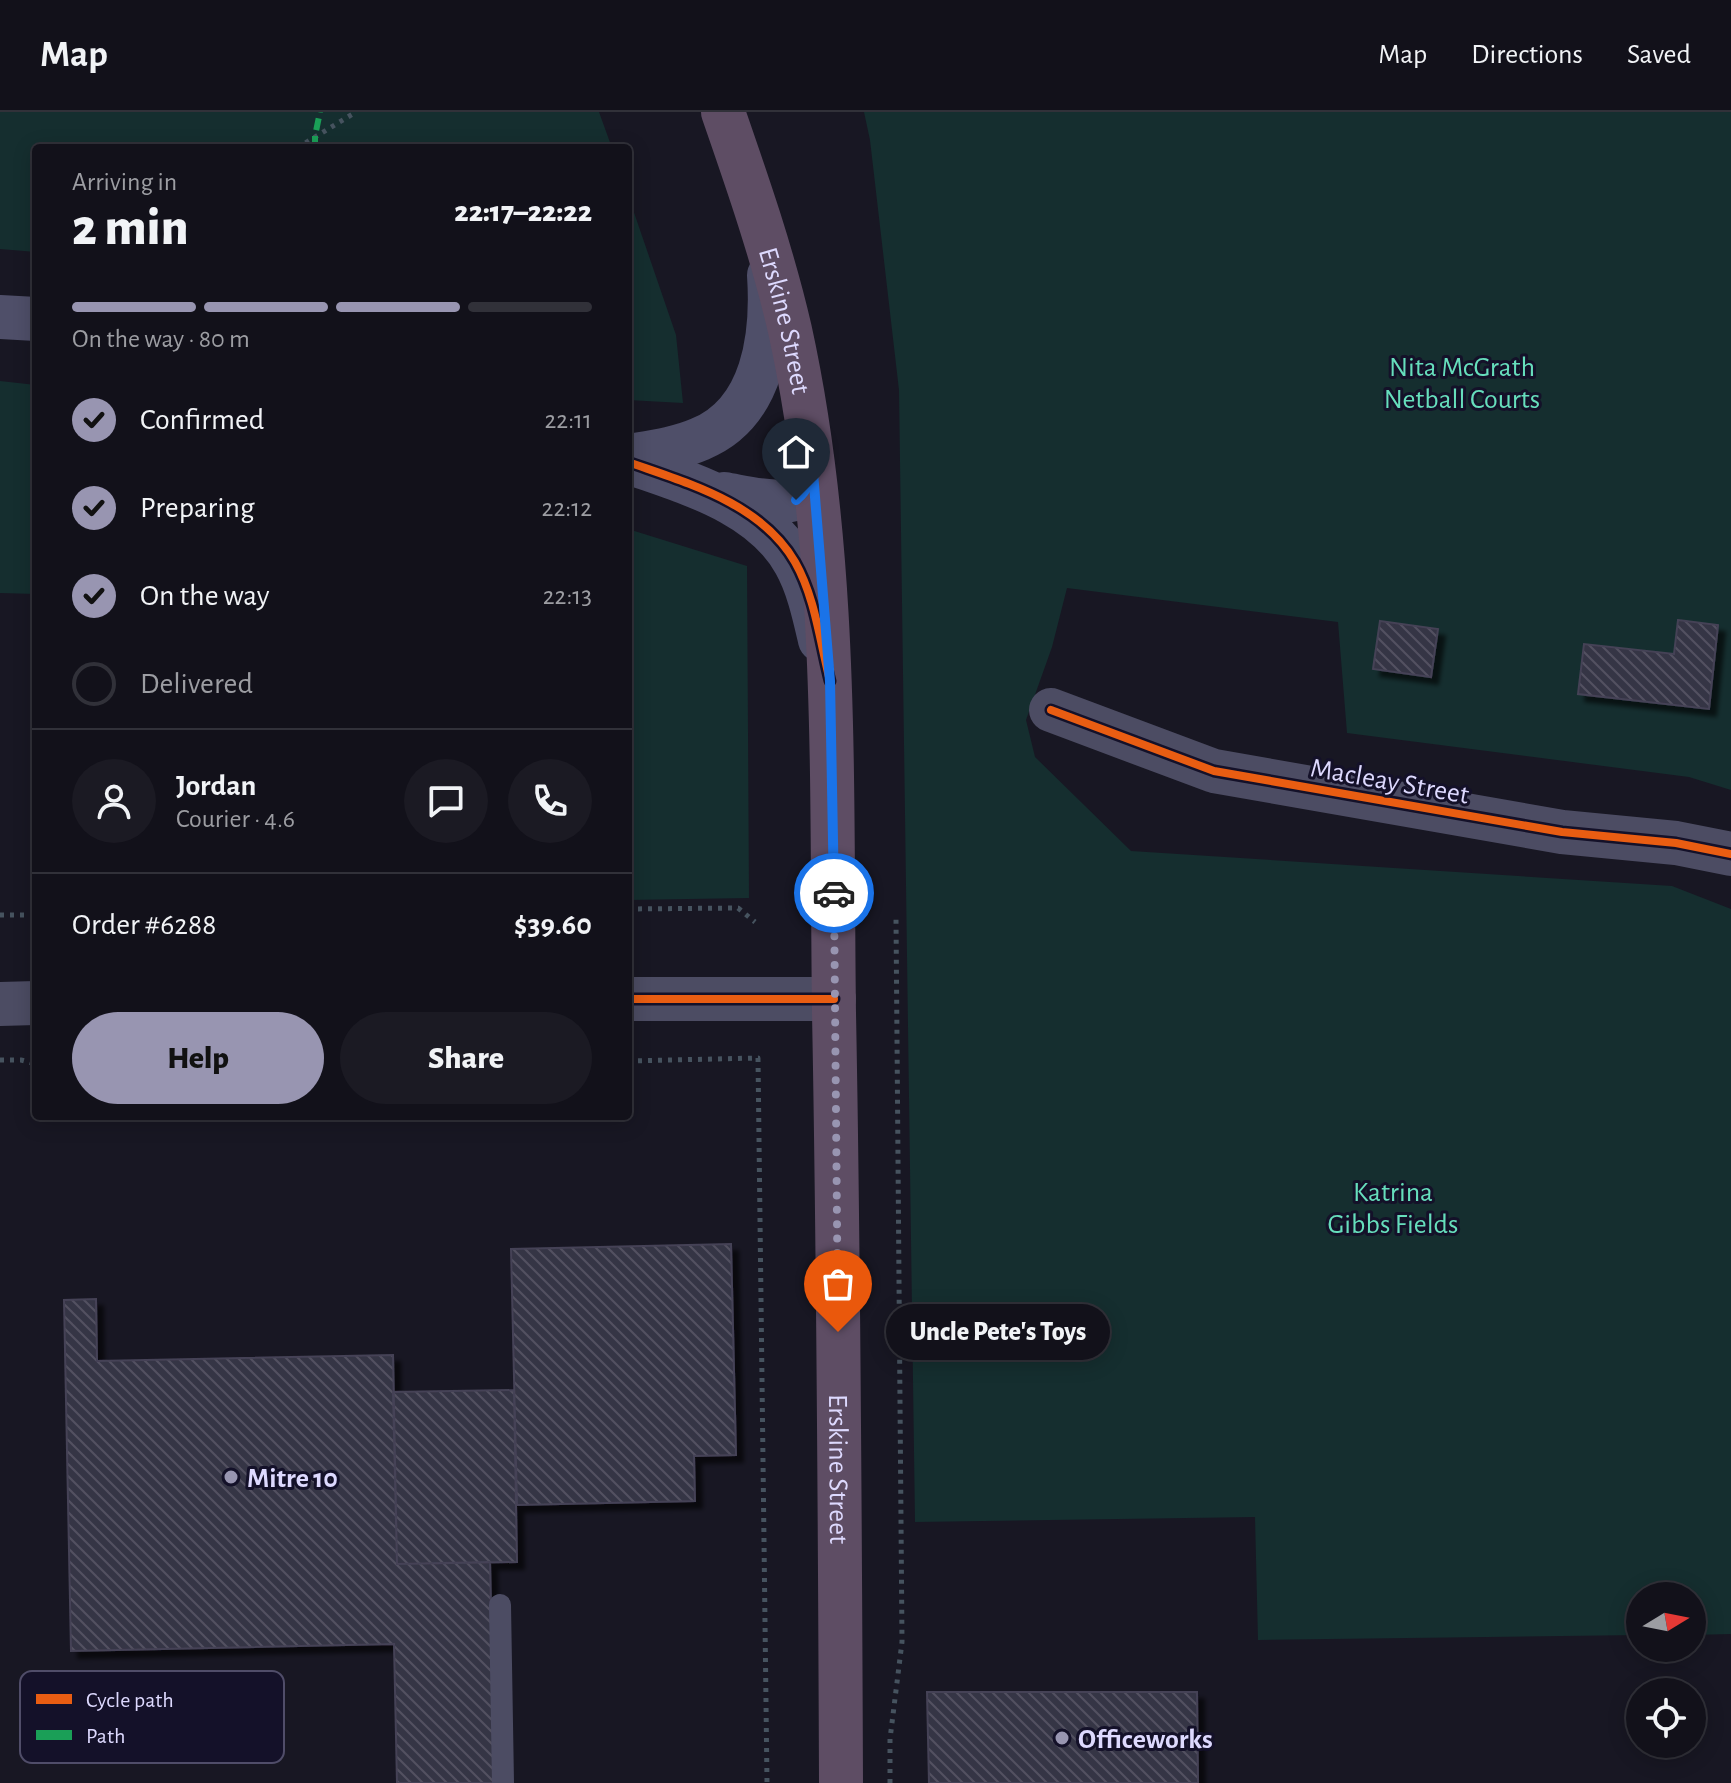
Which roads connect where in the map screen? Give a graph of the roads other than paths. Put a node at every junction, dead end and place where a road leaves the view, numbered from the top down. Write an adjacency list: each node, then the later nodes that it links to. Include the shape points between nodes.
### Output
1 (723, 112): 2 (highway, Erskine Street)
2 (766, 238): 5 (street, via 770,320 753,389 734,418 703,438); 6 (highway, Erskine Street, via 790,330)
3 (0, 317): 4 (street)
4 (32, 319)
5 (632, 458)
6 (812, 460): 8 (street, via 805,493 796,500); 9 (highway, Erskine Street)
7 (632, 461): 8 (street)
8 (709, 492): 9 (street, via 749,514 795,562)
9 (830, 681): 13 (highway, Erskine Street)
10 (1051, 710): 11 (street, Macleay Street, via 1214,771 1562,832)
11 (1731, 854)
12 (632, 999): 13 (street)
13 (834, 999): 18 (highway, Erskine Street)
14 (32, 1003): 15 (street)
15 (0, 1004)
16 (500, 1605): 17 (lane)
17 (503, 1783)
18 (841, 1783)

